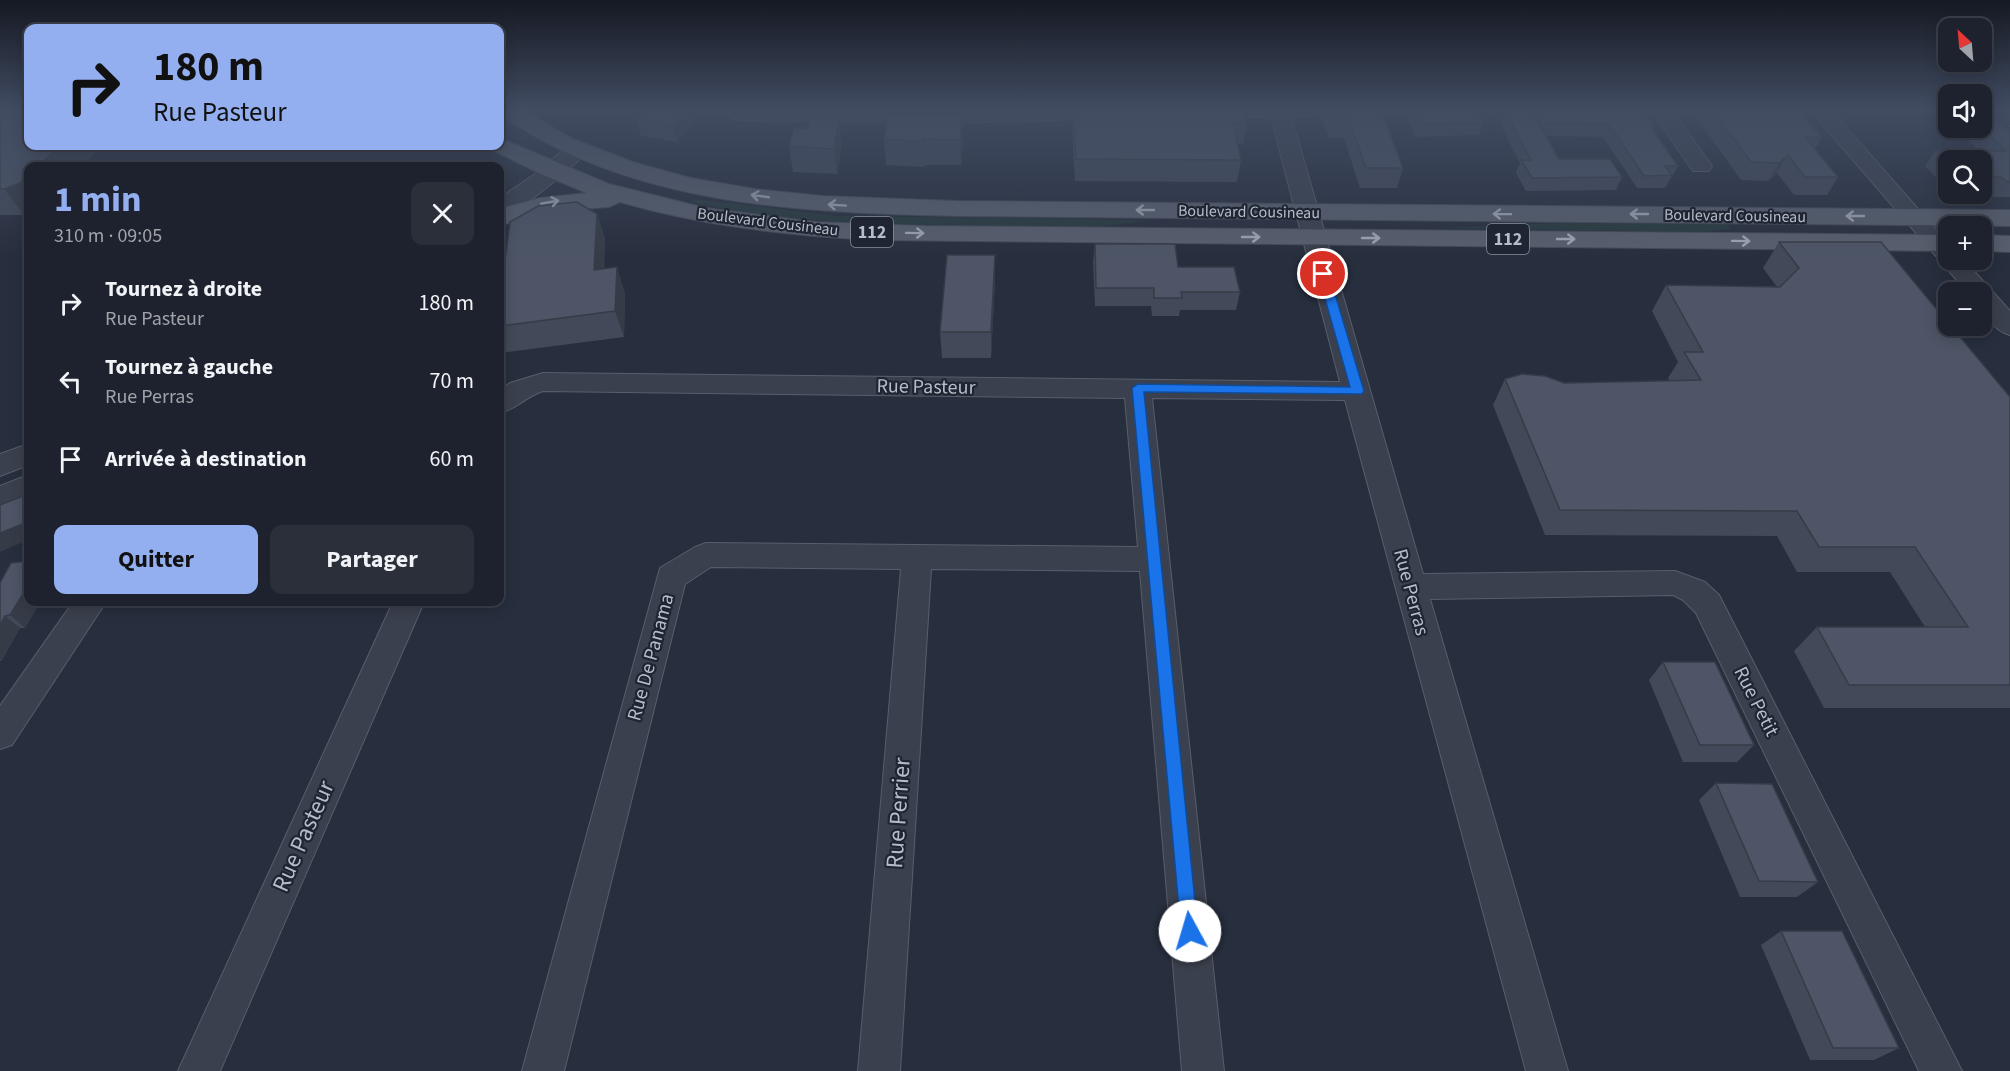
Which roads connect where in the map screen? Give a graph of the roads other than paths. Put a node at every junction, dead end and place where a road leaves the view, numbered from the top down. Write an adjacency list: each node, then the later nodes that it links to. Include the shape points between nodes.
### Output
1 (516, 159): 8 (main road, Boulevard Cousineau / 112)
2 (560, 159): 8 (street)
3 (606, 159): 15 (main road, Boulevard Cousineau / 112, one-way to 3, via 817,203 700,186)
4 (1293, 159): 15 (street, Rue Perras)
5 (1696, 159): 7 (street)
6 (1863, 159): 13 (street)
7 (1701, 166)
8 (546, 168): 9 (street); 10 (main road, Boulevard Cousineau / 112); 11 (street)
9 (504, 186)
10 (644, 201): 12 (main road, one-way to 10, via 568,199); 15 (main road, Boulevard Cousineau / 112, one-way to 15, via 709,215 824,230)
11 (504, 205)
12 (504, 216)
13 (1913, 217): 14 (main road, Boulevard Cousineau / 112); 15 (main road, Boulevard Cousineau / 112, one-way to 15); 16 (street)
14 (2010, 218)
15 (1311, 224): 19 (main road, Boulevard Cousineau / 112, one-way to 19); 25 (street, Rue Perras)
16 (1938, 243)
17 (1992, 243): 18 (main road)
18 (2010, 244)
19 (1938, 251)
20 (1962, 270): 21 (street)
21 (1972, 282)
22 (1992, 306): 23 (street)
23 (2010, 327)
24 (1138, 388): 25 (street, Rue Pasteur); 26 (street, Rue Pasteur, via 543,382 519,389); 32 (street)
25 (1358, 391): 33 (street, Rue Perras)
26 (504, 401)
27 (24, 456): 28 (street)
28 (0, 466)
29 (24, 488): 30 (street)
30 (0, 498)
31 (917, 555): 32 (street, Rue De Panama); 38 (street, Rue De Panama, via 706,555 671,577); 39 (street, Rue Perrier)
32 (1153, 559): 40 (street)
33 (1411, 587): 41 (street, Rue Perras); 42 (street, Rue Petit, via 1675,583 1694,591 1708,604)
34 (87, 606): 36 (street)
35 (406, 606): 37 (street, Rue Pasteur)
36 (0, 734)
37 (199, 1071)
38 (543, 1071)
39 (879, 1071)
40 (1203, 1071)
41 (1546, 1071)
42 (1941, 1071)

